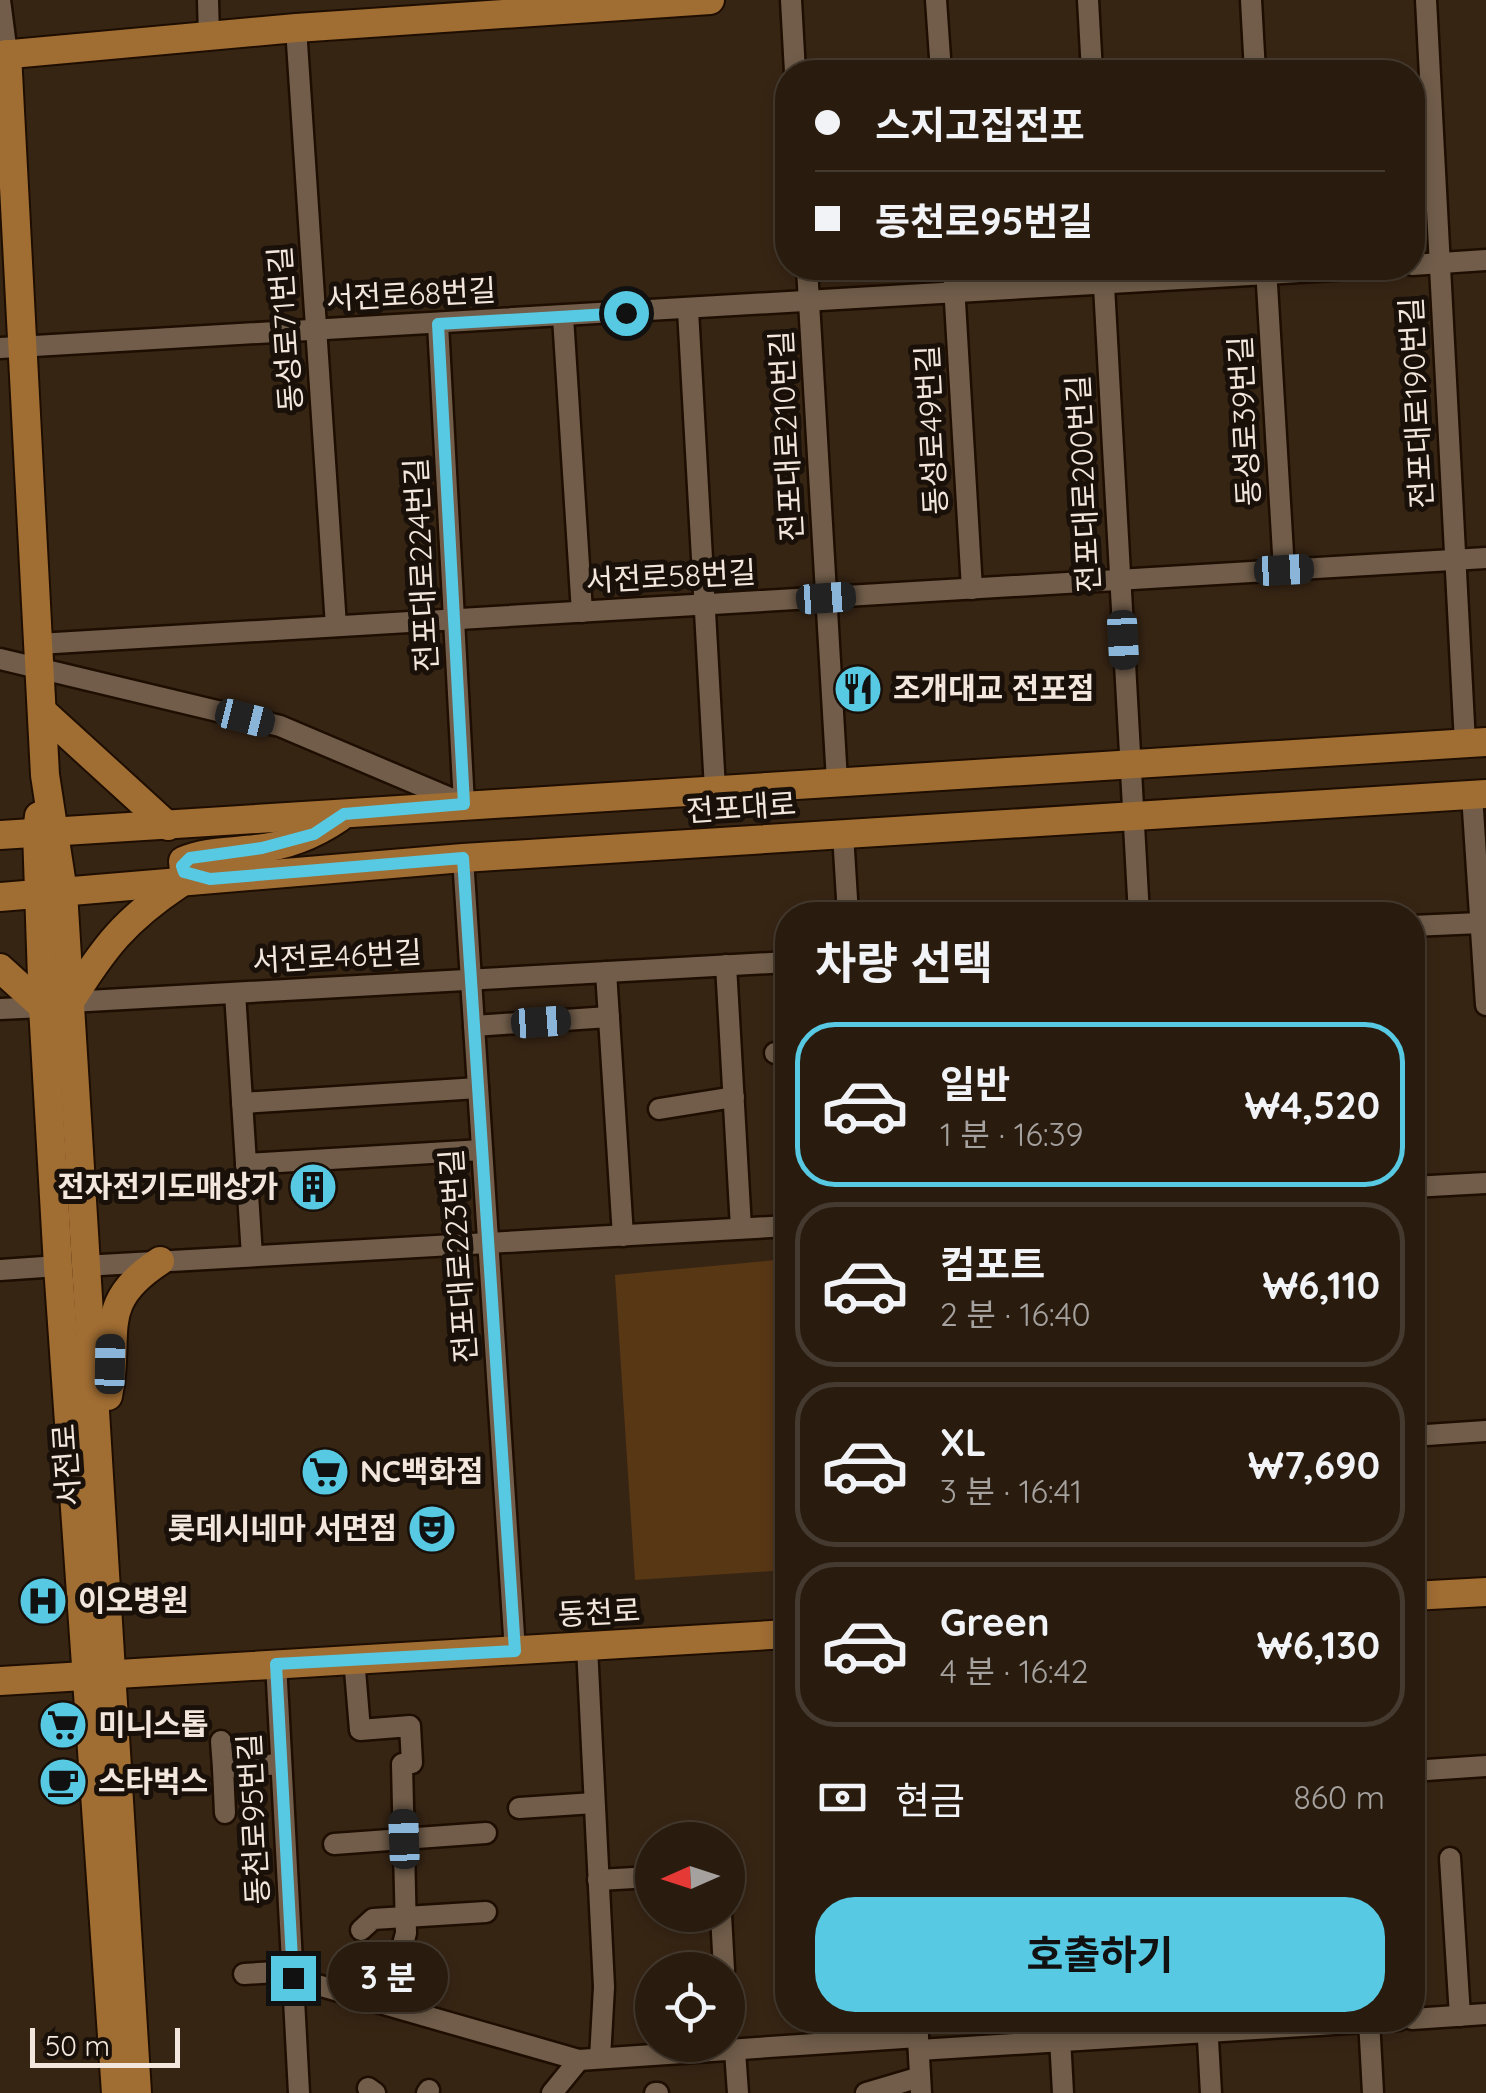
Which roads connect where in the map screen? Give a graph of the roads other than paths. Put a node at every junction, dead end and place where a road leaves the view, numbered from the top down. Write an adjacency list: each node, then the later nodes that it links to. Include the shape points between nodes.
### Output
1 (0, 0): 11 (street)
2 (208, 0): 10 (street)
3 (710, 0): 9 (main road)
4 (790, 0): 12 (street)
5 (936, 0): 13 (street)
6 (1088, 0): 14 (street)
7 (1251, 0): 15 (street)
8 (1426, 0): 17 (street, 전포대로190번길)
9 (296, 28): 10 (main road); 29 (street, 동성로71번길)
10 (210, 36): 11 (main road)
11 (4, 54): 30 (main road, 서전로)
12 (794, 60)
13 (940, 60)
14 (1091, 60)
15 (1254, 60)
16 (1486, 260): 17 (street)
17 (1440, 263): 18 (street); 32 (street, 전포대로190번길)
18 (1425, 264)
19 (807, 280): 25 (street, 전포대로210번길)
20 (953, 280): 24 (street, 동성로49번길)
21 (1070, 280): 24 (street, 서전로68번길)
22 (1103, 280): 34 (street, 전포대로200번길)
23 (1267, 280): 33 (street, 동성로39번길)
24 (954, 294): 25 (street, 서전로68번길); 35 (street, 동성로49번길)
25 (809, 302): 26 (street, 서전로68번길); 36 (street, 전포대로210번길)
26 (688, 310): 27 (street, 서전로68번길); 37 (street)
27 (563, 317): 28 (street, 서전로68번길); 38 (street)
28 (438, 324): 29 (street, 서전로68번길); 39 (street, 전포대로224번길)
29 (316, 330): 30 (street, 서전로68번길); 40 (street, 동성로71번길)
30 (11, 347): 41 (main road, 서전로)
31 (1486, 558): 32 (street, 서전로58번길)
32 (1456, 560): 33 (street, 서전로58번길); 44 (street, 전포대로190번길)
33 (1284, 570): 34 (street, 서전로58번길)
34 (1120, 580): 35 (street, 서전로58번길); 45 (street, 전포대로200번길)
35 (972, 589): 36 (street, 서전로58번길)
36 (826, 598): 37 (street, 서전로58번길); 46 (street, 전포대로210번길)
37 (704, 604): 38 (street, 서전로58번길); 47 (street)
38 (582, 612): 39 (street, 서전로58번길)
39 (455, 619): 40 (street, 서전로58번길); 49 (street, 전포대로224번길)
40 (336, 626): 41 (street, 서전로58번길)
41 (39, 655): 42 (street); 43 (main road, 서전로); 49 (street, via 280,726)
42 (0, 659)
43 (42, 710): 52 (main road); 53 (main road, 서전로)
44 (1476, 743): 45 (main road, 전포대로)
45 (1130, 764): 46 (main road, 전포대로); 51 (street, 전포대로200번길)
46 (837, 781): 47 (main road, 전포대로)
47 (715, 789): 49 (main road, 전포대로)
48 (1479, 794): 51 (main road, 전포대로); 62 (street)
49 (464, 804): 50 (main road, 전포대로)
50 (344, 814): 52 (main road, 전포대로); 57 (main road, via 314,834 184,861 184,872)
51 (1132, 816): 54 (main road, 전포대로); 61 (street, 전포대로200번길)
52 (168, 826): 53 (main road, 전포대로)
53 (46, 831): 55 (main road, 전포대로); 58 (main road, 서전로)
54 (843, 834): 56 (main road, 전포대로); 60 (street)
55 (0, 835)
56 (463, 858): 57 (main road, 전포대로); 68 (street, 전포대로223번길)
57 (196, 880): 58 (main road, 전포대로); 70 (main road, via 145,906)
58 (51, 893): 59 (main road, 전포대로); 70 (main road, 서전로)
59 (0, 897)
60 (847, 902)
61 (1137, 902)
62 (1480, 922): 63 (street); 71 (street)
63 (1425, 925)
64 (775, 963): 65 (street, 서전로46번길)
65 (726, 965): 67 (street, 서전로46번길); 76 (street)
66 (0, 968): 70 (main road)
67 (606, 972): 68 (street, 서전로46번길); 73 (street)
68 (471, 980): 69 (street, 서전로46번길); 74 (street, 전포대로223번길)
69 (235, 993): 70 (street, 서전로46번길); 77 (street)
70 (56, 1004): 72 (street, 서전로46번길); 89 (main road, 서전로)
71 (1486, 1005)
72 (0, 1008)
73 (608, 1017): 74 (street); 85 (street)
74 (474, 1026): 75 (street, 전포대로223번길)
75 (478, 1088): 77 (street); 79 (street, 전포대로223번길)
76 (734, 1098): 78 (street); 84 (street)
77 (242, 1103): 80 (street)
78 (659, 1109)
79 (482, 1150): 80 (street); 86 (street, 전포대로223번길)
80 (246, 1164): 87 (street)
81 (1486, 1183): 82 (street)
82 (1425, 1186)
83 (775, 1227): 84 (street)
84 (741, 1228): 85 (street)
85 (623, 1236): 86 (street)
86 (488, 1244): 87 (street); 98 (street, 전포대로223번길)
87 (252, 1256): 88 (street)
88 (160, 1261): 89 (street); 93 (main road, via 129,1283 114,1317)
89 (71, 1266): 90 (street); 93 (main road, 서전로); 101 (main road, 서전로)
90 (0, 1270)
91 (1486, 1431): 92 (street)
92 (1425, 1435)
93 (99, 1442): 101 (main road, 서전로)
94 (1486, 1592): 95 (main road)
95 (1425, 1595)
96 (775, 1635): 97 (main road, 동천로)
97 (586, 1646): 98 (main road, 동천로); 108 (street)
98 (515, 1651): 99 (main road, 동천로)
99 (354, 1658): 100 (main road, 동천로); 112 (street, via 360,1730 410,1726 412,1763 402,1764)
100 (276, 1664): 101 (main road, 동천로); 104 (street, 동천로95번길)
101 (98, 1675): 102 (main road, 동천로); 136 (main road, 서전로); 137 (main road, 서전로)
102 (0, 1681)
103 (221, 1741): 106 (street)
104 (281, 1764): 106 (street); 121 (street, 동천로95번길)
105 (1486, 1766): 107 (street)
106 (223, 1768): 109 (street)
107 (1425, 1769)
108 (594, 1803): 110 (street); 116 (street)
109 (219, 1807)
110 (519, 1808)
111 (486, 1834): 112 (street)
112 (404, 1839): 113 (street); 118 (street)
113 (334, 1844)
114 (1450, 1858): 124 (street)
115 (635, 1878): 116 (street)
116 (598, 1880): 133 (street, via 604,1987)
117 (486, 1912): 118 (street)
118 (406, 1917): 119 (street, via 373,1920); 122 (street)
119 (362, 1930)
120 (244, 1974): 121 (street)
121 (293, 1974): 122 (street); 138 (street, 동천로95번길)
122 (387, 2004): 133 (street)
123 (1486, 2014): 124 (street)
124 (1460, 2016): 125 (street)
125 (1425, 2018)
126 (1013, 2032): 130 (street)
127 (1060, 2032): 142 (street)
128 (1207, 2032): 143 (street)
129 (1370, 2032): 144 (street)
130 (918, 2036): 131 (street); 135 (street)
131 (745, 2048)
132 (635, 2056): 133 (street)
133 (589, 2059): 139 (street)
134 (732, 2062): 140 (street)
135 (921, 2085): 141 (street)
136 (116, 2093)
137 (137, 2093)
138 (299, 2093)
139 (552, 2093)
140 (738, 2093)
141 (866, 2093)
142 (1063, 2093)
143 (1211, 2093)
144 (1373, 2093)

